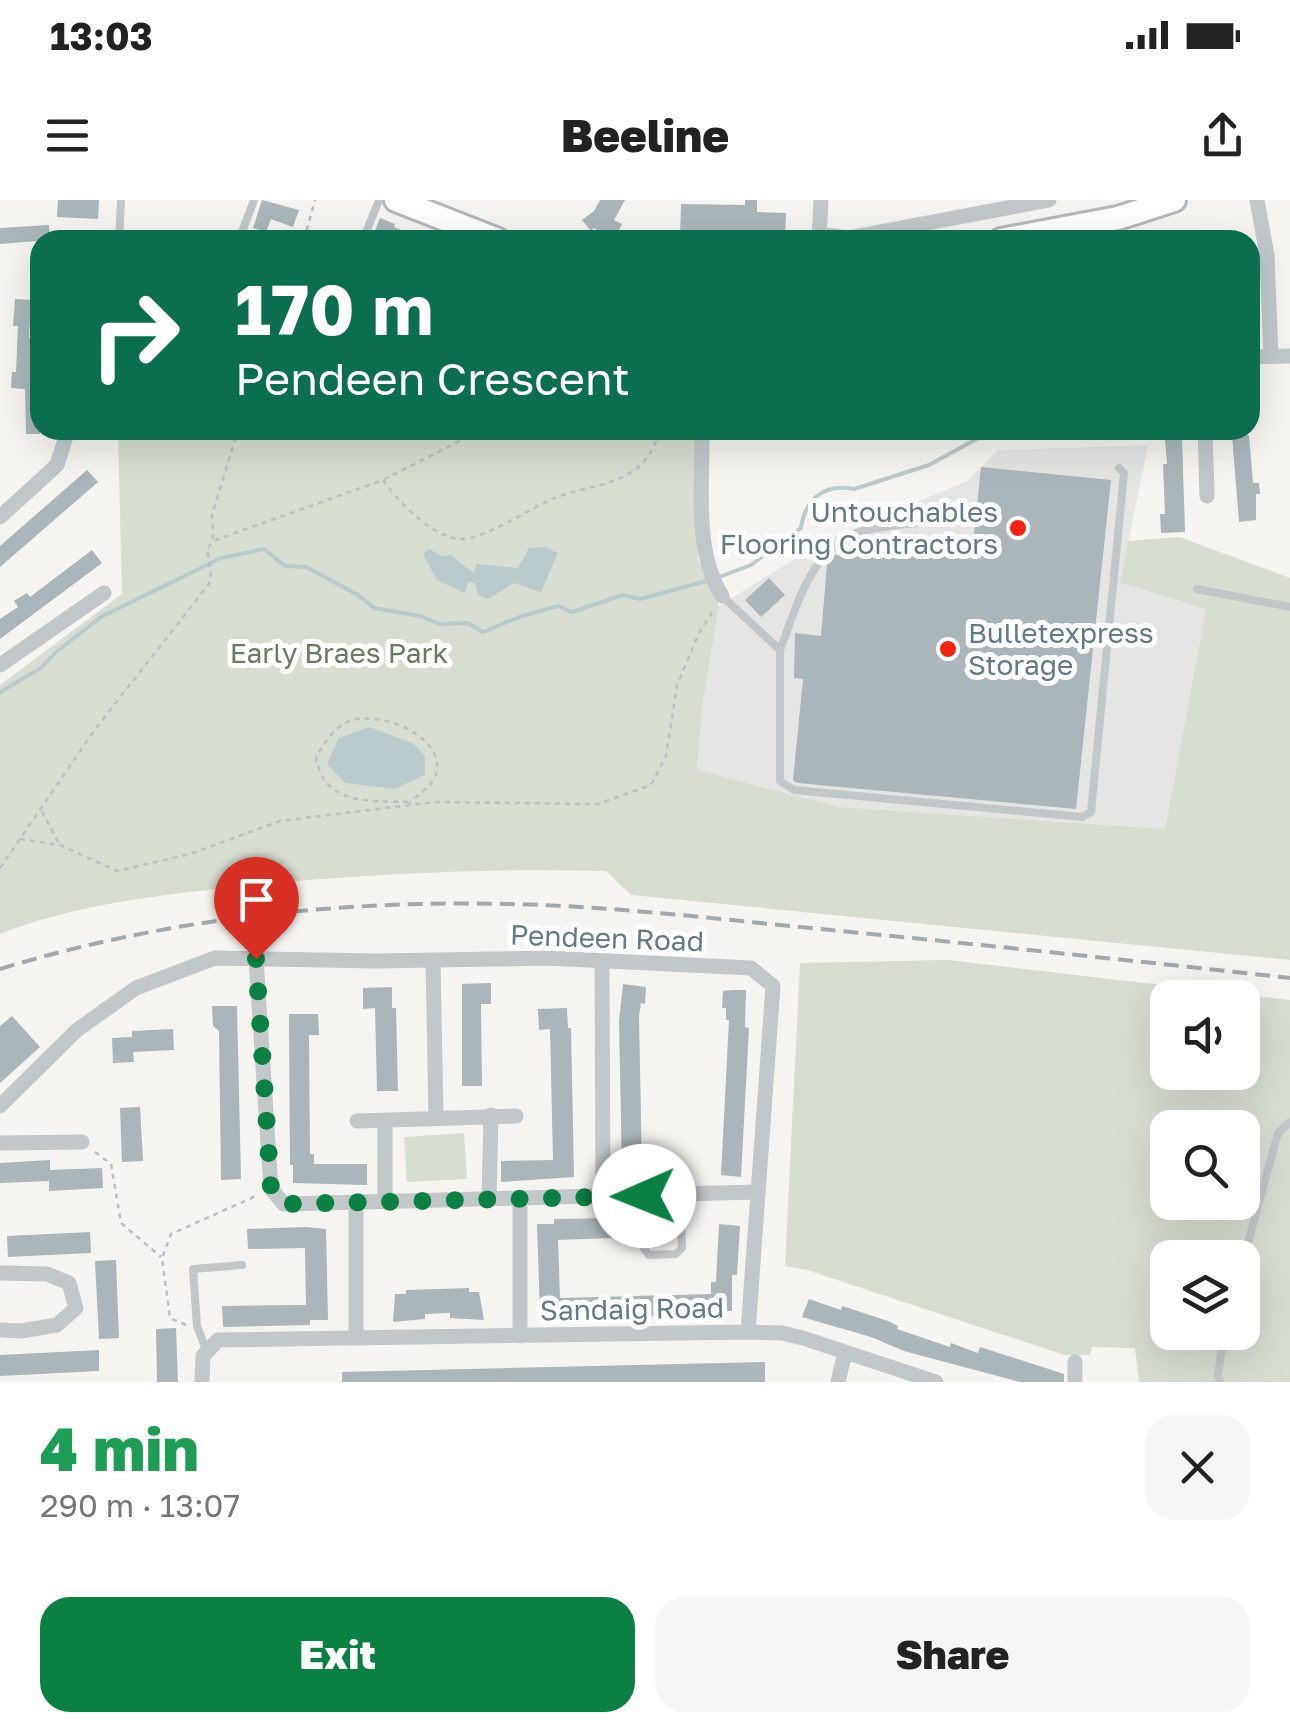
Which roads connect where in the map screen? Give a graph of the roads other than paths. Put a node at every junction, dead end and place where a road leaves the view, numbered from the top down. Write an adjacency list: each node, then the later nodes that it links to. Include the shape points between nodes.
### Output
1 (121, 200): 9 (lane)
2 (254, 200): 10 (lane)
3 (379, 200): 11 (lane)
4 (396, 200): 12 (main road)
5 (820, 200): 13 (street)
6 (1049, 200): 14 (street)
7 (1174, 200): 15 (main road)
8 (1256, 200): 16 (street, via 1268,270)
9 (120, 230)
10 (243, 230)
11 (367, 230)
12 (472, 230)
13 (819, 230)
14 (890, 230)
15 (1051, 230)
16 (1271, 356): 17 (street); 18 (street)
17 (1290, 356)
18 (1260, 357)
19 (65, 440): 24 (street, via 57,465)
20 (702, 440): 28 (street, via 704,554)
21 (1205, 440): 23 (street)
22 (1119, 468): 30 (lane, via 1124,473 1093,794 1091,812 1082,818 794,790 780,781)
23 (1207, 496)
24 (0, 517)
25 (935, 521): 30 (lane, via 860,531 824,552)
26 (1196, 589): 29 (lane)
27 (104, 593): 31 (street)
28 (722, 596): 30 (lane)
29 (1290, 606)
30 (780, 650)
31 (0, 665)
32 (256, 959): 33 (street, Pendeen Road); 36 (street, Pendeen Road, via 215,958 136,988 78,1030); 51 (street, via 271,1189 284,1204)
33 (433, 960): 34 (street, Pendeen Road); 39 (street)
34 (602, 961): 35 (street, Pendeen Road, via 751,968); 47 (street)
35 (773, 986): 45 (street, Sandaig Road)
36 (0, 1106)
37 (491, 1115): 38 (street); 39 (street); 50 (street)
38 (516, 1116)
39 (436, 1118): 40 (street)
40 (385, 1121): 41 (street); 52 (street)
41 (357, 1122)
42 (1290, 1122): 53 (lane, via 1278,1133)
43 (82, 1142): 44 (street)
44 (0, 1143)
45 (758, 1192): 46 (street); 57 (street, Sandaig Road)
46 (680, 1194): 48 (street); 48 (lane, via 682,1248 676,1254 649,1255 644,1249)
47 (603, 1196): 48 (street); 49 (street)
48 (644, 1196)
49 (520, 1198): 50 (street); 58 (street)
50 (489, 1199): 52 (street)
51 (356, 1202): 52 (street); 59 (street)
52 (385, 1202)
53 (1249, 1240)
54 (242, 1266): 61 (lane, via 192,1269 197,1326)
55 (0, 1273): 56 (street, via 47,1274 69,1283 76,1308 57,1325)
56 (0, 1330)
57 (748, 1332): 58 (street, Sandaig Road); 62 (street)
58 (520, 1336): 59 (street, Sandaig Road)
59 (356, 1338): 61 (street, Sandaig Road, via 218,1340)
60 (1221, 1350): 68 (lane)
61 (207, 1352): 64 (street)
62 (845, 1352): 65 (street); 66 (street)
63 (1075, 1362): 67 (street)
64 (202, 1382)
65 (838, 1382)
66 (936, 1382)
67 (1075, 1382)
68 (1220, 1382)

